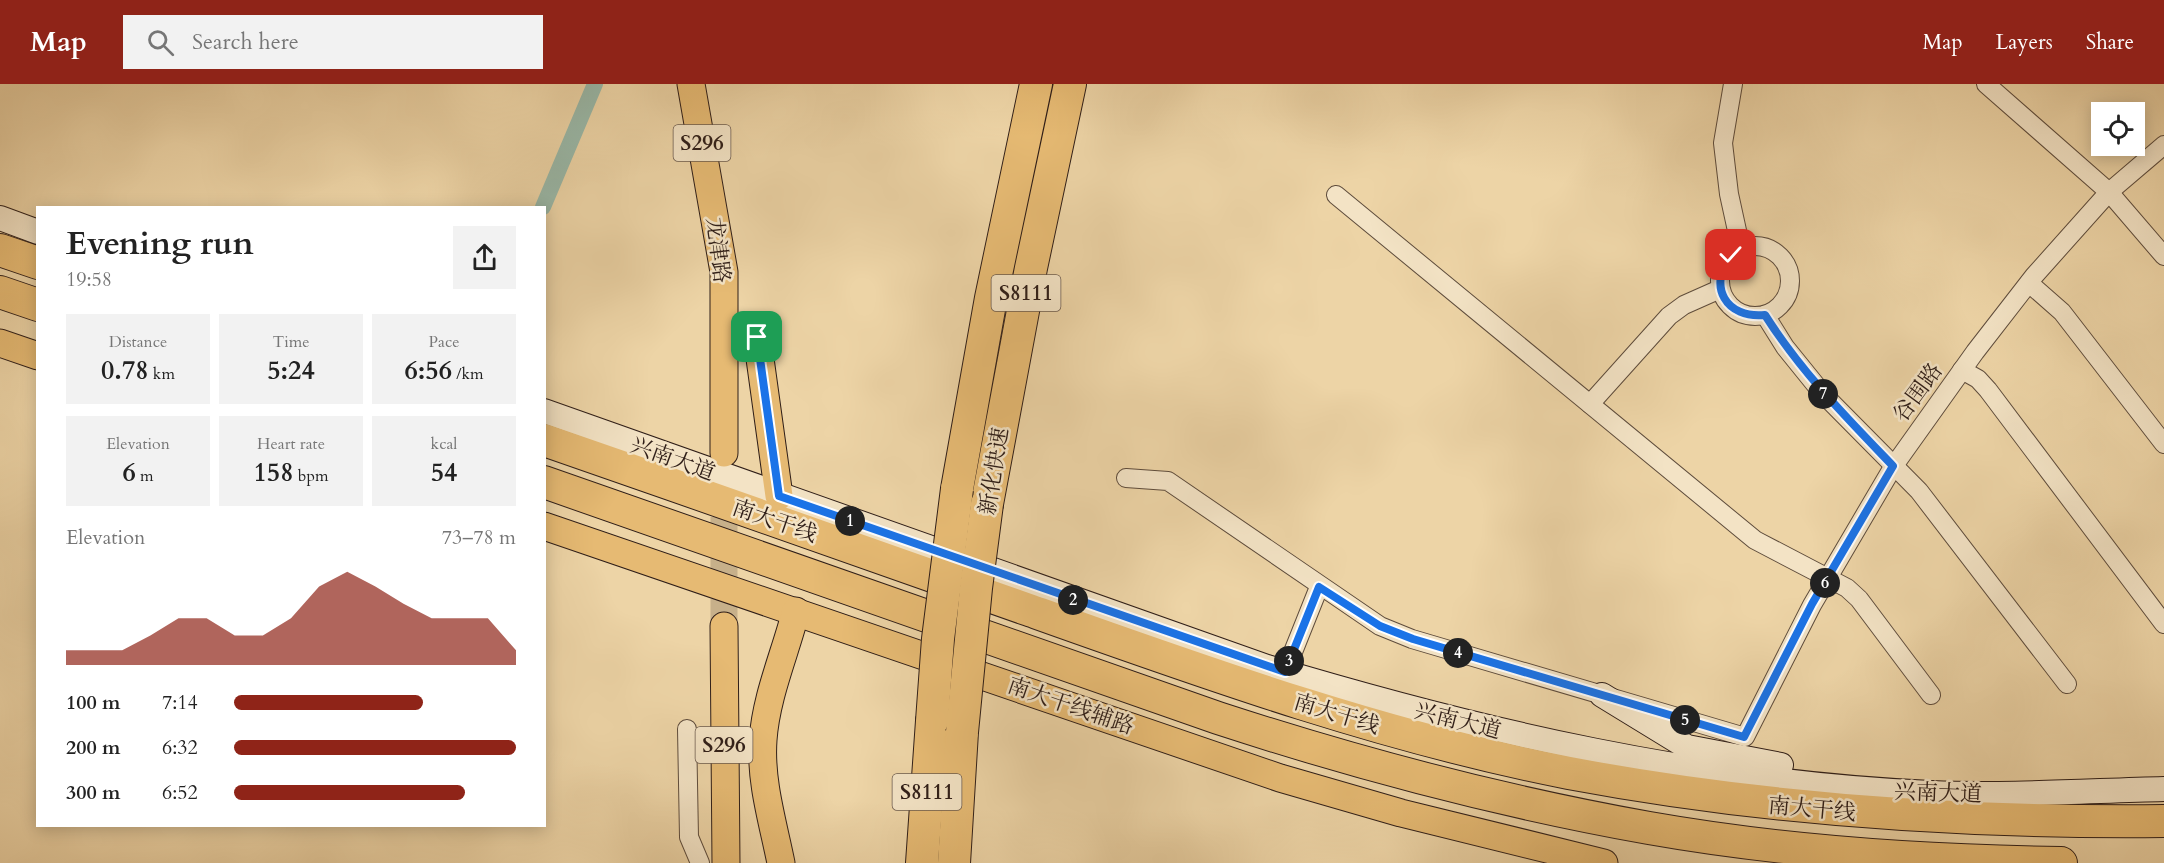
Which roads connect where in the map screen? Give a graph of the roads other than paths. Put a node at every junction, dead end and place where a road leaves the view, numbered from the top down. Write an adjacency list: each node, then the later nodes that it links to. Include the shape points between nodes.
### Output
1 (691, 84): 28 (main road, 龙津路 / S296, via 724,272)
2 (1036, 84): 52 (highway, 新化快速 / S8111, bridge, via 991,298 957,489 938,639)
3 (1070, 84): 53 (highway, 新化快速 / S8111, bridge, via 1030,268 987,504 962,732)
4 (1733, 84): 11 (street, via 1723,143)
5 (1986, 84): 7 (street)
6 (2164, 145): 7 (street, 谷围路)
7 (2109, 192): 13 (street); 15 (street, 谷围路)
8 (1336, 195): 24 (street)
9 (0, 218): 10 (main road)
10 (36, 231)
11 (1741, 249): 16 (street, via 1724,264); 19 (street, via 1751,246 1773,251 1787,268 1789,290 1784,301)
12 (0, 250): 14 (highway)
13 (2164, 256)
14 (35, 263)
15 (2029, 283): 23 (street, 谷围路); 27 (street, via 2062,312)
16 (1720, 289): 19 (street, via 1731,307 1741,314); 24 (street, via 1669,316)
17 (0, 292): 18 (highway)
18 (36, 304)
19 (1765, 315): 29 (street, via 1823,394)
20 (757, 337): 32 (main road)
21 (0, 343): 22 (main road)
22 (36, 355)
23 (1962, 370): 29 (street, 谷围路); 37 (street, via 1988,390)
24 (1590, 404): 34 (street, via 1755,540)
25 (546, 412): 32 (main road, 兴南大道)
26 (546, 441): 47 (highway, 南大干线, via 1227,679 1451,745 1566,772 1762,804 2003,820)
27 (2164, 444)
28 (724, 453)
29 (1893, 466): 34 (street, 谷围路); 40 (street, via 1919,491)
30 (1126, 478): 35 (street, via 1168,481)
31 (546, 483): 55 (highway, 南大干线, via 1218,718 1329,754 1428,780 1650,828 1765,844 1890,856)
32 (779, 496): 39 (main road, 兴南大道)
33 (546, 527): 36 (main road, 南大干线辅路)
34 (1828, 577): 41 (street, 谷围路, via 1744,737); 42 (street, via 1859,598)
35 (1319, 587): 39 (street); 41 (street, via 1380,626 1413,639)
36 (796, 611): 46 (main road, via 765,723 762,758); 54 (main road, 南大干线辅路, via 1314,788)
37 (2164, 624)
38 (724, 626): 49 (main road, S296)
39 (1285, 672): 45 (main road, 兴南大道, via 1458,721 1642,761 1871,789)
40 (2067, 684)
41 (1602, 695): 45 (main road, via 1687,747 1820,773)
42 (1931, 695)
43 (687, 729): 48 (street, via 688,837)
44 (2164, 789): 45 (main road, 兴南大道)
45 (2003, 794)
46 (768, 796): 50 (main road); 51 (main road)
47 (2164, 821)
48 (700, 863)
49 (726, 863)
50 (764, 863)
51 (781, 863)
52 (922, 863)
53 (954, 863)
54 (1604, 863)
55 (2061, 863)

